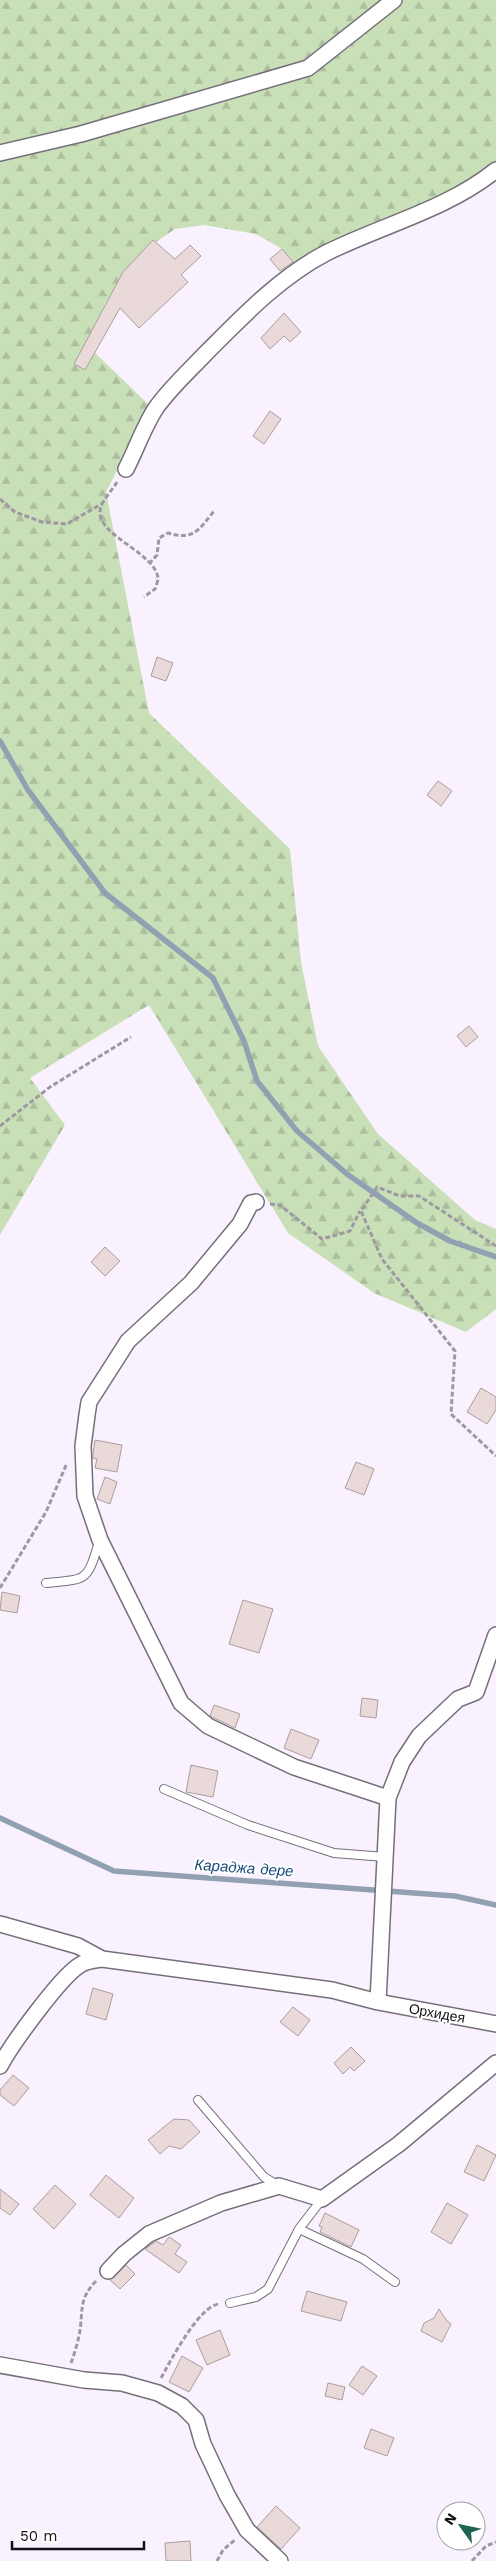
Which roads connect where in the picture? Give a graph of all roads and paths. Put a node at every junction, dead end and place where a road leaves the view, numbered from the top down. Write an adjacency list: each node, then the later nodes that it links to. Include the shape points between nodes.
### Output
1 (394, 0): 2 (street, via 308,68 81,134)
2 (0, 153)
3 (496, 170): 4 (street, via 484,180 427,210 326,254 286,279 245,314 189,370 156,409)
4 (126, 470): 6 (path)
5 (0, 499): 6 (path, via 15,512 42,522 68,524)
6 (103, 503): 8 (path, via 101,520)
7 (215, 510): 8 (path, via 194,534 181,537 168,533 159,538 157,555)
8 (149, 564): 9 (path, via 158,578 155,589)
9 (144, 597)
10 (131, 1037): 11 (path, via 50,1087)
11 (0, 1126)
12 (256, 1202): 13 (path, via 280,1205 322,1240 350,1231); 17 (street, via 251,1203 240,1224 191,1283 128,1341 89,1402 82,1446 86,1496)
13 (361, 1211): 14 (path, via 377,1187 400,1196 419,1196); 16 (path, via 382,1258 455,1351 451,1414)
14 (496, 1246)
15 (70, 1455): 19 (path, via 46,1512)
16 (496, 1456)
17 (100, 1540): 18 (lane, via 91,1571 80,1580); 22 (street, via 181,1703 194,1716 208,1726 294,1767)
18 (46, 1582)
19 (0, 1588)
20 (496, 1635): 22 (street, via 476,1692 458,1699 419,1736 402,1762)
21 (164, 1789): 23 (lane, via 248,1825 334,1853)
22 (388, 1798): 23 (street)
23 (385, 1857): 26 (street)
24 (0, 1924): 25 (street, via 78,1946)
25 (102, 1959): 26 (street, Орхидея, via 332,1990); 29 (street, via 79,1965 58,1986 7,2052)
26 (378, 2002): 27 (street, Орхидея)
27 (496, 2024)
28 (496, 2063): 32 (street, via 399,2144)
29 (0, 2066)
30 (198, 2100): 31 (lane, via 264,2178)
31 (279, 2186): 32 (street); 34 (street, via 220,2203 149,2234)
32 (322, 2199): 33 (lane)
33 (299, 2228): 35 (lane, via 363,2260); 36 (lane, via 268,2289 256,2297)
34 (108, 2271): 38 (path, via 87,2290 80,2309 80,2335)
35 (395, 2282)
36 (230, 2303): 39 (path, via 215,2304 206,2310 181,2344)
37 (0, 2365): 38 (street)
38 (67, 2376): 39 (street, via 122,2383)
39 (155, 2392): 40 (street, via 182,2406 196,2420 203,2444)
40 (247, 2530): 42 (path, via 223,2550); 43 (street)
41 (496, 2542): 44 (path, via 486,2546)
42 (217, 2561)
43 (280, 2561)
44 (472, 2561)

